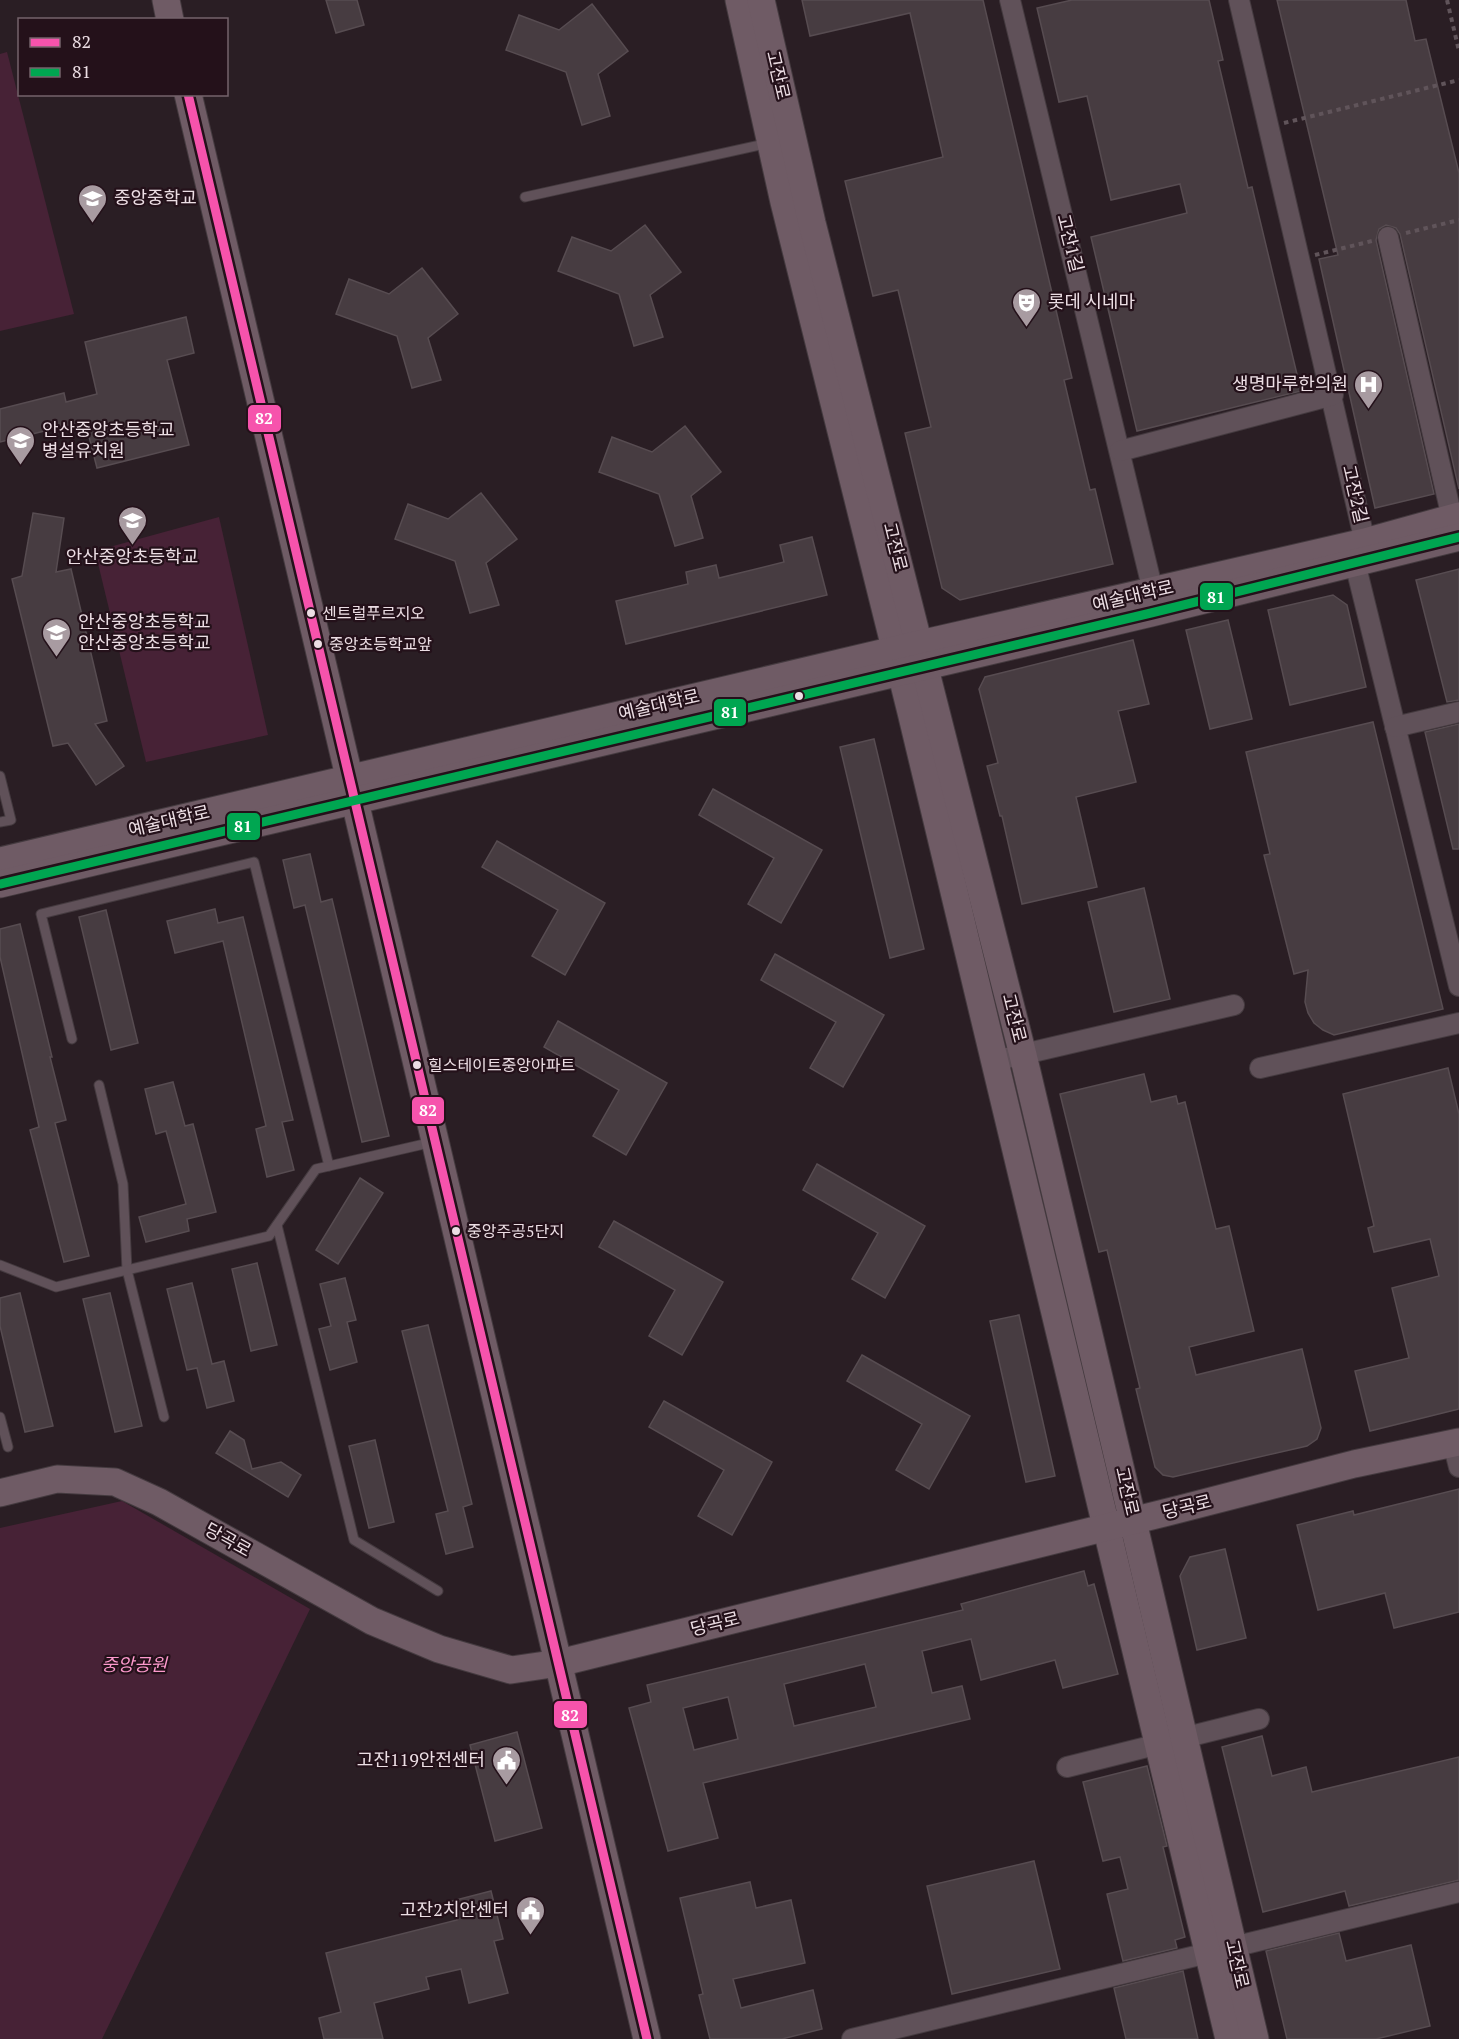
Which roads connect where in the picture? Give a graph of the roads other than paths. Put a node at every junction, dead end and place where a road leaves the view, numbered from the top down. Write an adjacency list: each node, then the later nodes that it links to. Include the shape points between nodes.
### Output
1 (166, 0): 6 (street)
2 (739, 0): 8 (street, 고잔로)
3 (761, 0): 8 (street, 고잔로)
4 (1010, 0): 12 (street, 고잔1길)
5 (1239, 0): 11 (street, 고잔2길)
6 (170, 18)
7 (188, 96): 20 (street)
8 (781, 140): 9 (lane); 16 (street, 고잔로, via 815,235)
9 (525, 197)
10 (1388, 237): 13 (street)
11 (1333, 395): 12 (street); 14 (street, 고잔2길)
12 (1120, 451): 15 (street, 고잔1길)
13 (1457, 524): 14 (street, 예술대학로)
14 (1360, 552): 15 (street, 예술대학로); 16 (street, 예술대학로); 18 (street, 고잔2길)
15 (1153, 591): 16 (street, 예술대학로)
16 (910, 658): 20 (street, 예술대학로); 28 (street, 고잔로, via 938,721); 29 (street, 고잔로)
17 (1459, 712): 18 (street)
18 (1395, 727): 24 (street, 고잔2길)
19 (0, 777): 21 (lane, via 11,820)
20 (352, 790): 22 (street, 예술대학로); 23 (street, 예술대학로); 32 (street)
21 (0, 822)
22 (0, 861)
23 (0, 884)
24 (1459, 986)
25 (1234, 1005): 28 (street)
26 (1459, 1023): 30 (street)
27 (72, 1039): 33 (lane, via 41,914 254,862)
28 (1023, 1055): 29 (street); 42 (street, 고잔로)
29 (994, 1061): 43 (street, 고잔로)
30 (1260, 1068)
31 (99, 1085): 36 (lane, via 123,1184)
32 (435, 1142): 33 (lane); 45 (street)
33 (329, 1166): 34 (lane, via 316,1169)
34 (277, 1225): 36 (lane, via 269,1236); 44 (lane, via 354,1540)
35 (0, 1265): 36 (lane, via 56,1287)
36 (127, 1270): 38 (lane)
37 (0, 1417): 39 (lane)
38 (164, 1417)
39 (8, 1447)
40 (1457, 1450): 42 (street, 당곡로, via 1354,1464)
41 (0, 1492): 45 (street, 당곡로, via 57,1479 116,1482 372,1621 439,1649 511,1670)
42 (1134, 1520): 43 (street, 당곡로); 47 (street, 고잔로)
43 (1106, 1527): 45 (street, 당곡로); 48 (street, 고잔로)
44 (438, 1591)
45 (559, 1663): 52 (street)
46 (1259, 1719): 47 (street)
47 (1185, 1738): 48 (street); 51 (street, 고잔로)
48 (1158, 1744): 49 (street); 51 (street, 고잔로)
49 (1067, 1767)
50 (1459, 1892): 51 (street)
51 (1221, 1950): 53 (street); 54 (street, 고잔로); 55 (street, 고잔로)
52 (647, 2039)
53 (852, 2039)
54 (1229, 2039)
55 (1255, 2039)

